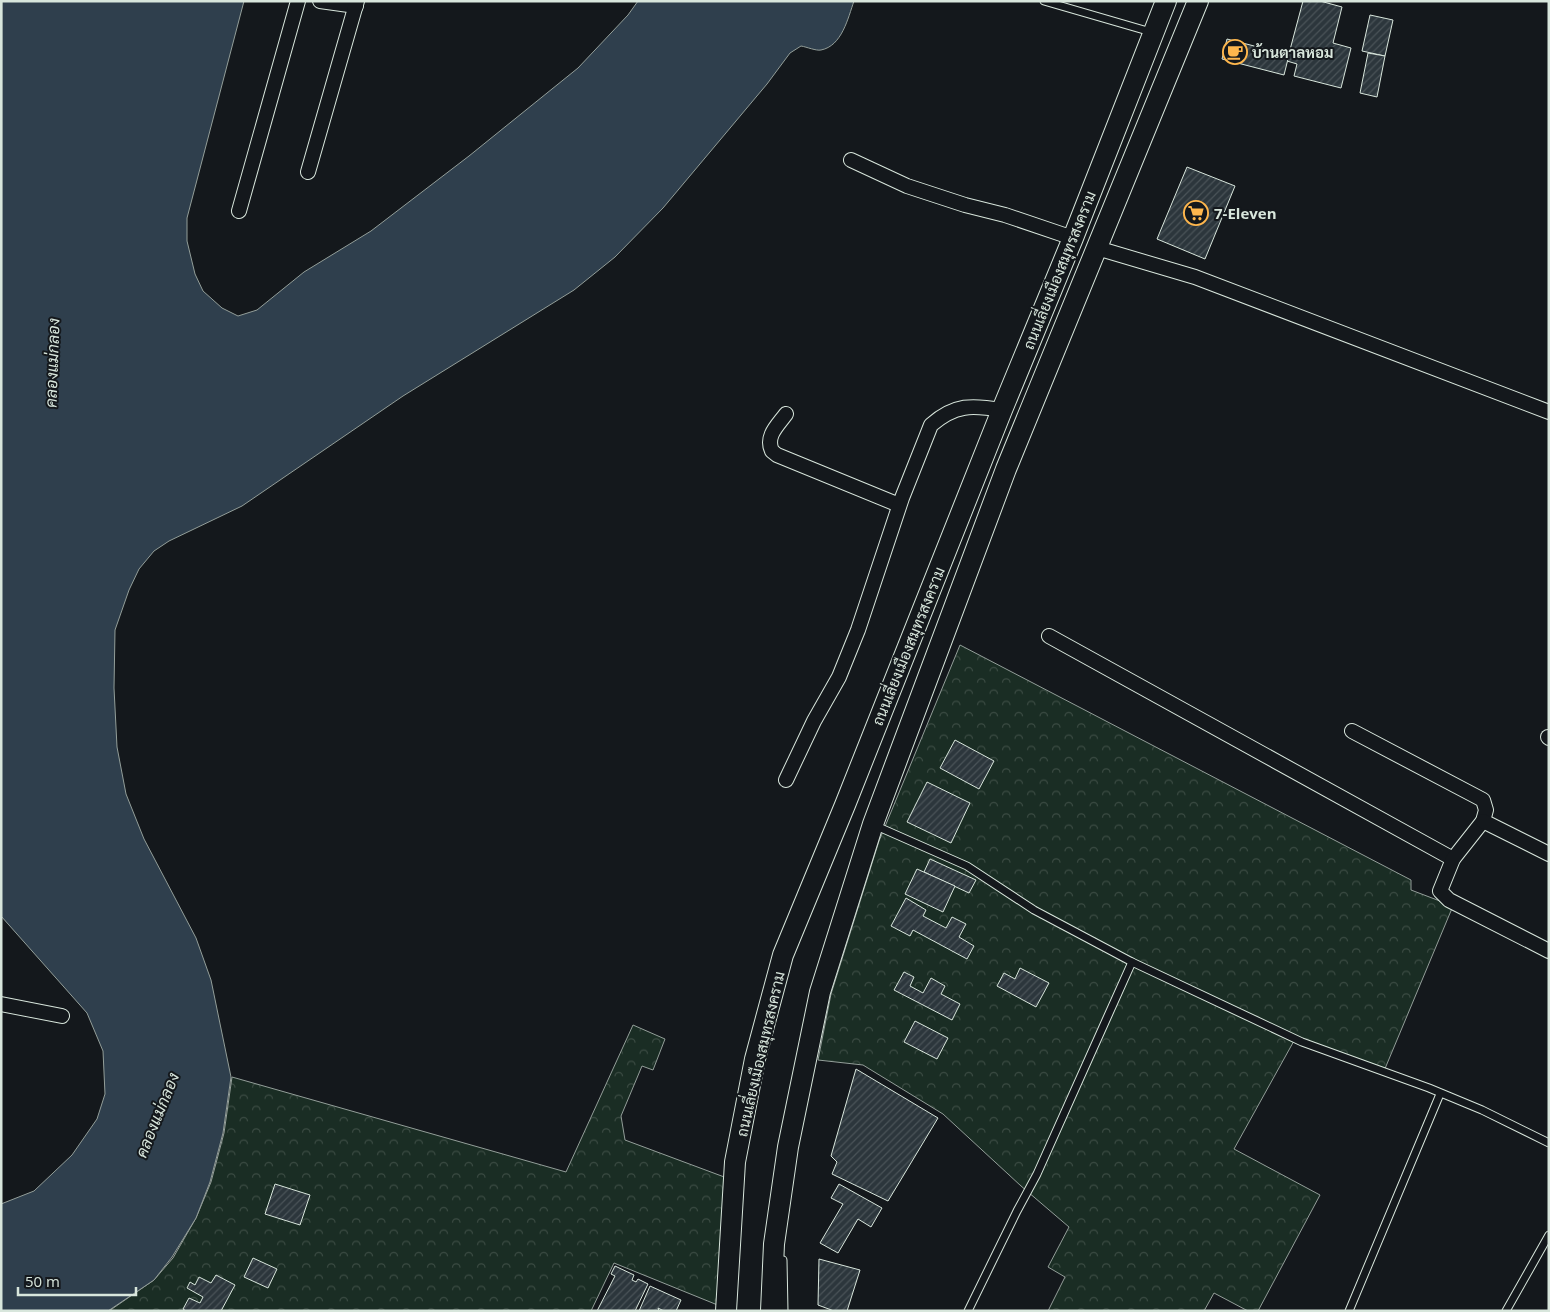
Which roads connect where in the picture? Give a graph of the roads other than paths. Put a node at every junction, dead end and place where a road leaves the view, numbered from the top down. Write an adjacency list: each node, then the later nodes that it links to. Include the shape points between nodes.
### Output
1 (298, 1): 10 (street)
2 (320, 1): 5 (street)
3 (1044, 1): 6 (lane)
4 (1198, 1): 7 (main road, ถนนเลี่ยงเมืองสมุทรสงคราม)
5 (357, 4): 9 (street)
6 (1160, 17): 7 (main road, via 1170,8 1176,8 1182,10); 11 (main road, ถนนเลี่ยงเมืองสมุทรสงคราม)
7 (1190, 22): 12 (main road, ถนนเลี่ยงเมืองสมุทรสงคราม)
8 (851, 160): 11 (street, via 907,186)
9 (308, 172)
10 (239, 211)
11 (1073, 238): 13 (main road, ถนนเลี่ยงเมืองสมุทรสงคราม)
12 (1097, 248): 14 (street, via 1195,277); 21 (main road, ถนนเลี่ยงเมืองสมุทรสงคราม, via 1006,469)
13 (1002, 410): 16 (street, via 968,407 941,417 931,425); 34 (main road, ถนนเลี่ยงเมืองสมุทรสงคราม, via 783,955 755,1059 735,1162)
14 (1549, 412)
15 (786, 414): 16 (street, via 770,438 772,451)
16 (899, 505): 19 (street, via 839,677)
17 (1050, 636): 23 (street)
18 (1352, 732): 20 (street, via 1483,800 1486,810)
19 (786, 780)
20 (1482, 820): 22 (street); 23 (street)
21 (873, 824): 25 (lane, via 967,866 1034,910); 30 (main road, ถนนเลี่ยงเมืองสมุทรสงคราม, via 820,992)
22 (1549, 854)
23 (1453, 859): 24 (street, via 1440,891 1449,900)
24 (1549, 951)
25 (1132, 962): 28 (lane, via 1302,1042); 37 (lane, via 1037,1174)
26 (1, 1004): 27 (street)
27 (62, 1016)
28 (1440, 1094): 29 (lane, via 1482,1110); 38 (lane)
29 (1549, 1143)
30 (788, 1147): 32 (lane); 35 (main road, ถนนเลี่ยงเมืองสมุทรสงคราม, via 774,1244)
31 (1549, 1235): 39 (lane)
32 (783, 1236)
33 (783, 1256): 36 (lane)
34 (726, 1311)
35 (771, 1311)
36 (784, 1311)
37 (968, 1311)
38 (1349, 1311)
39 (1506, 1311)

